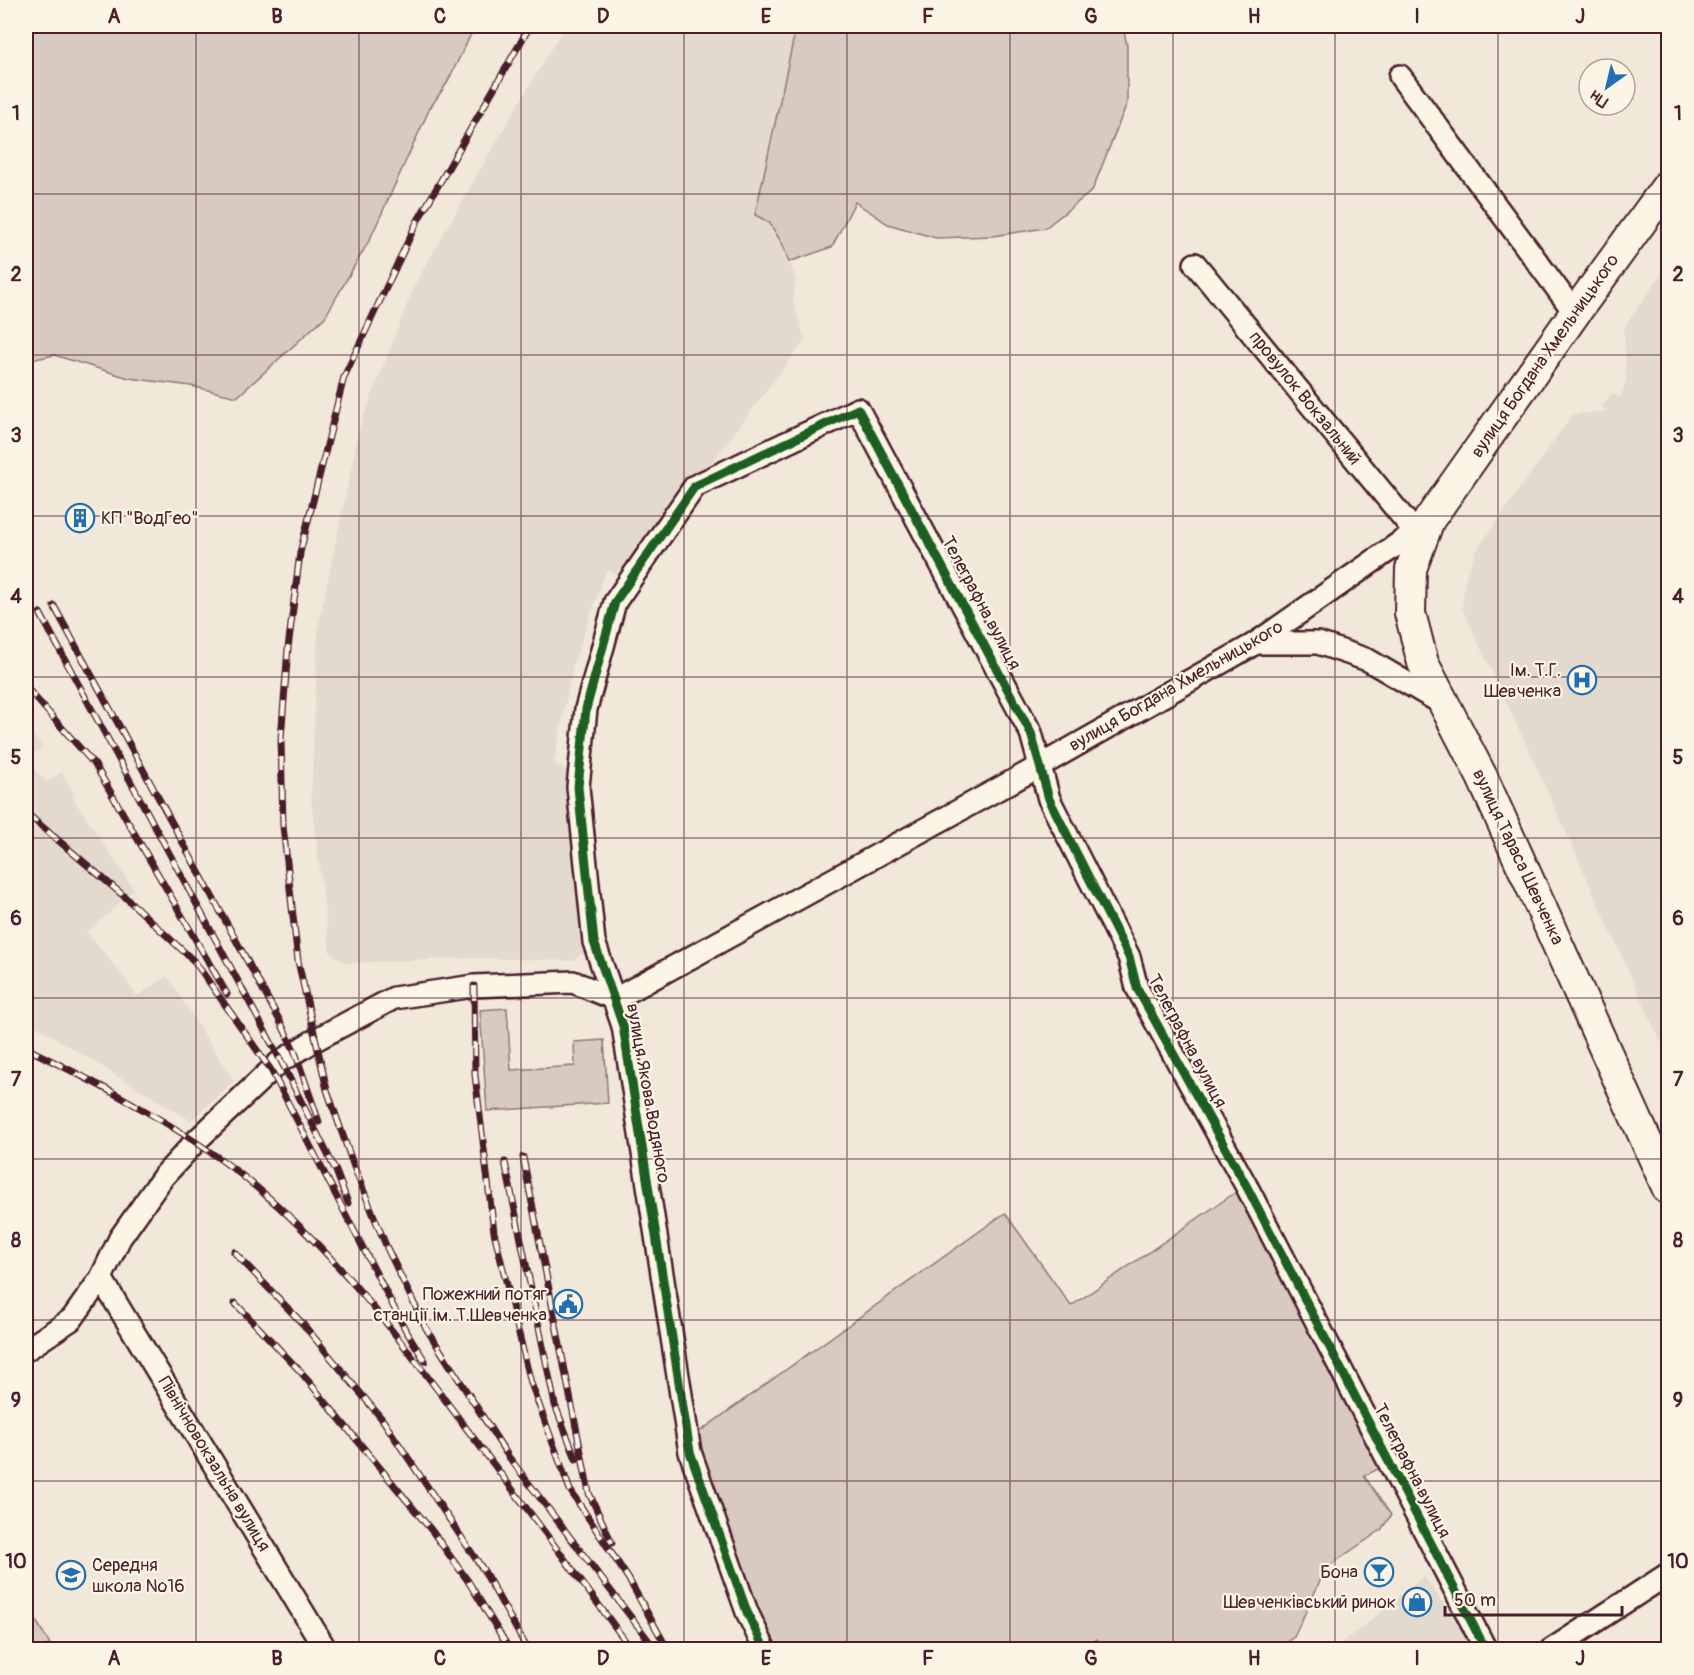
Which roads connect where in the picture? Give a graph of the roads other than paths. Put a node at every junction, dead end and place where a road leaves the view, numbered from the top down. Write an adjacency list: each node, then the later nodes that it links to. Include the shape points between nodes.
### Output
1 (1400, 76): 4 (street)
2 (1668, 185): 4 (main road, вулиця Богдана Хмельницького)
3 (1195, 264): 6 (street, провулок Вокзальний)
4 (1575, 313): 6 (main road, вулиця Богдана Хмельницького)
5 (858, 409): 9 (street, Телеграфна вулиця, via 1031,733); 10 (street, вулиця Якова Водяного, via 695,486 615,602 586,709 578,787 594,942)
6 (1422, 526): 7 (street, вулиця Богдана Хмельницького); 8 (main road, вулиця Тараса Шевченка, via 1411,569 1410,613 1423,663)
7 (1256, 643): 8 (street, via 1318,643 1368,660); 9 (street, вулиця Богдана Хмельницького)
8 (1443, 704): 11 (main road, вулиця Тараса Шевченка, via 1482,777)
9 (1040, 766): 10 (street, вулиця Богдана Хмельницького); 17 (street, Телеграфна вулиця, via 1049,799 1129,957 1137,988 1248,1189)
10 (615, 999): 12 (street, via 573,982 474,986 394,998 370,1009 281,1061 195,1142 163,1177 120,1238); 16 (street, вулиця Якова Водяного, via 623,1026 690,1452 747,1612)
11 (1668, 1189)
12 (101, 1278): 13 (street, via 72,1319); 15 (street, Північновокзальна вулиця)
13 (26, 1350)
14 (1668, 1574): 18 (street)
15 (326, 1650)
16 (765, 1650)
17 (1486, 1650)
18 (1551, 1650)

